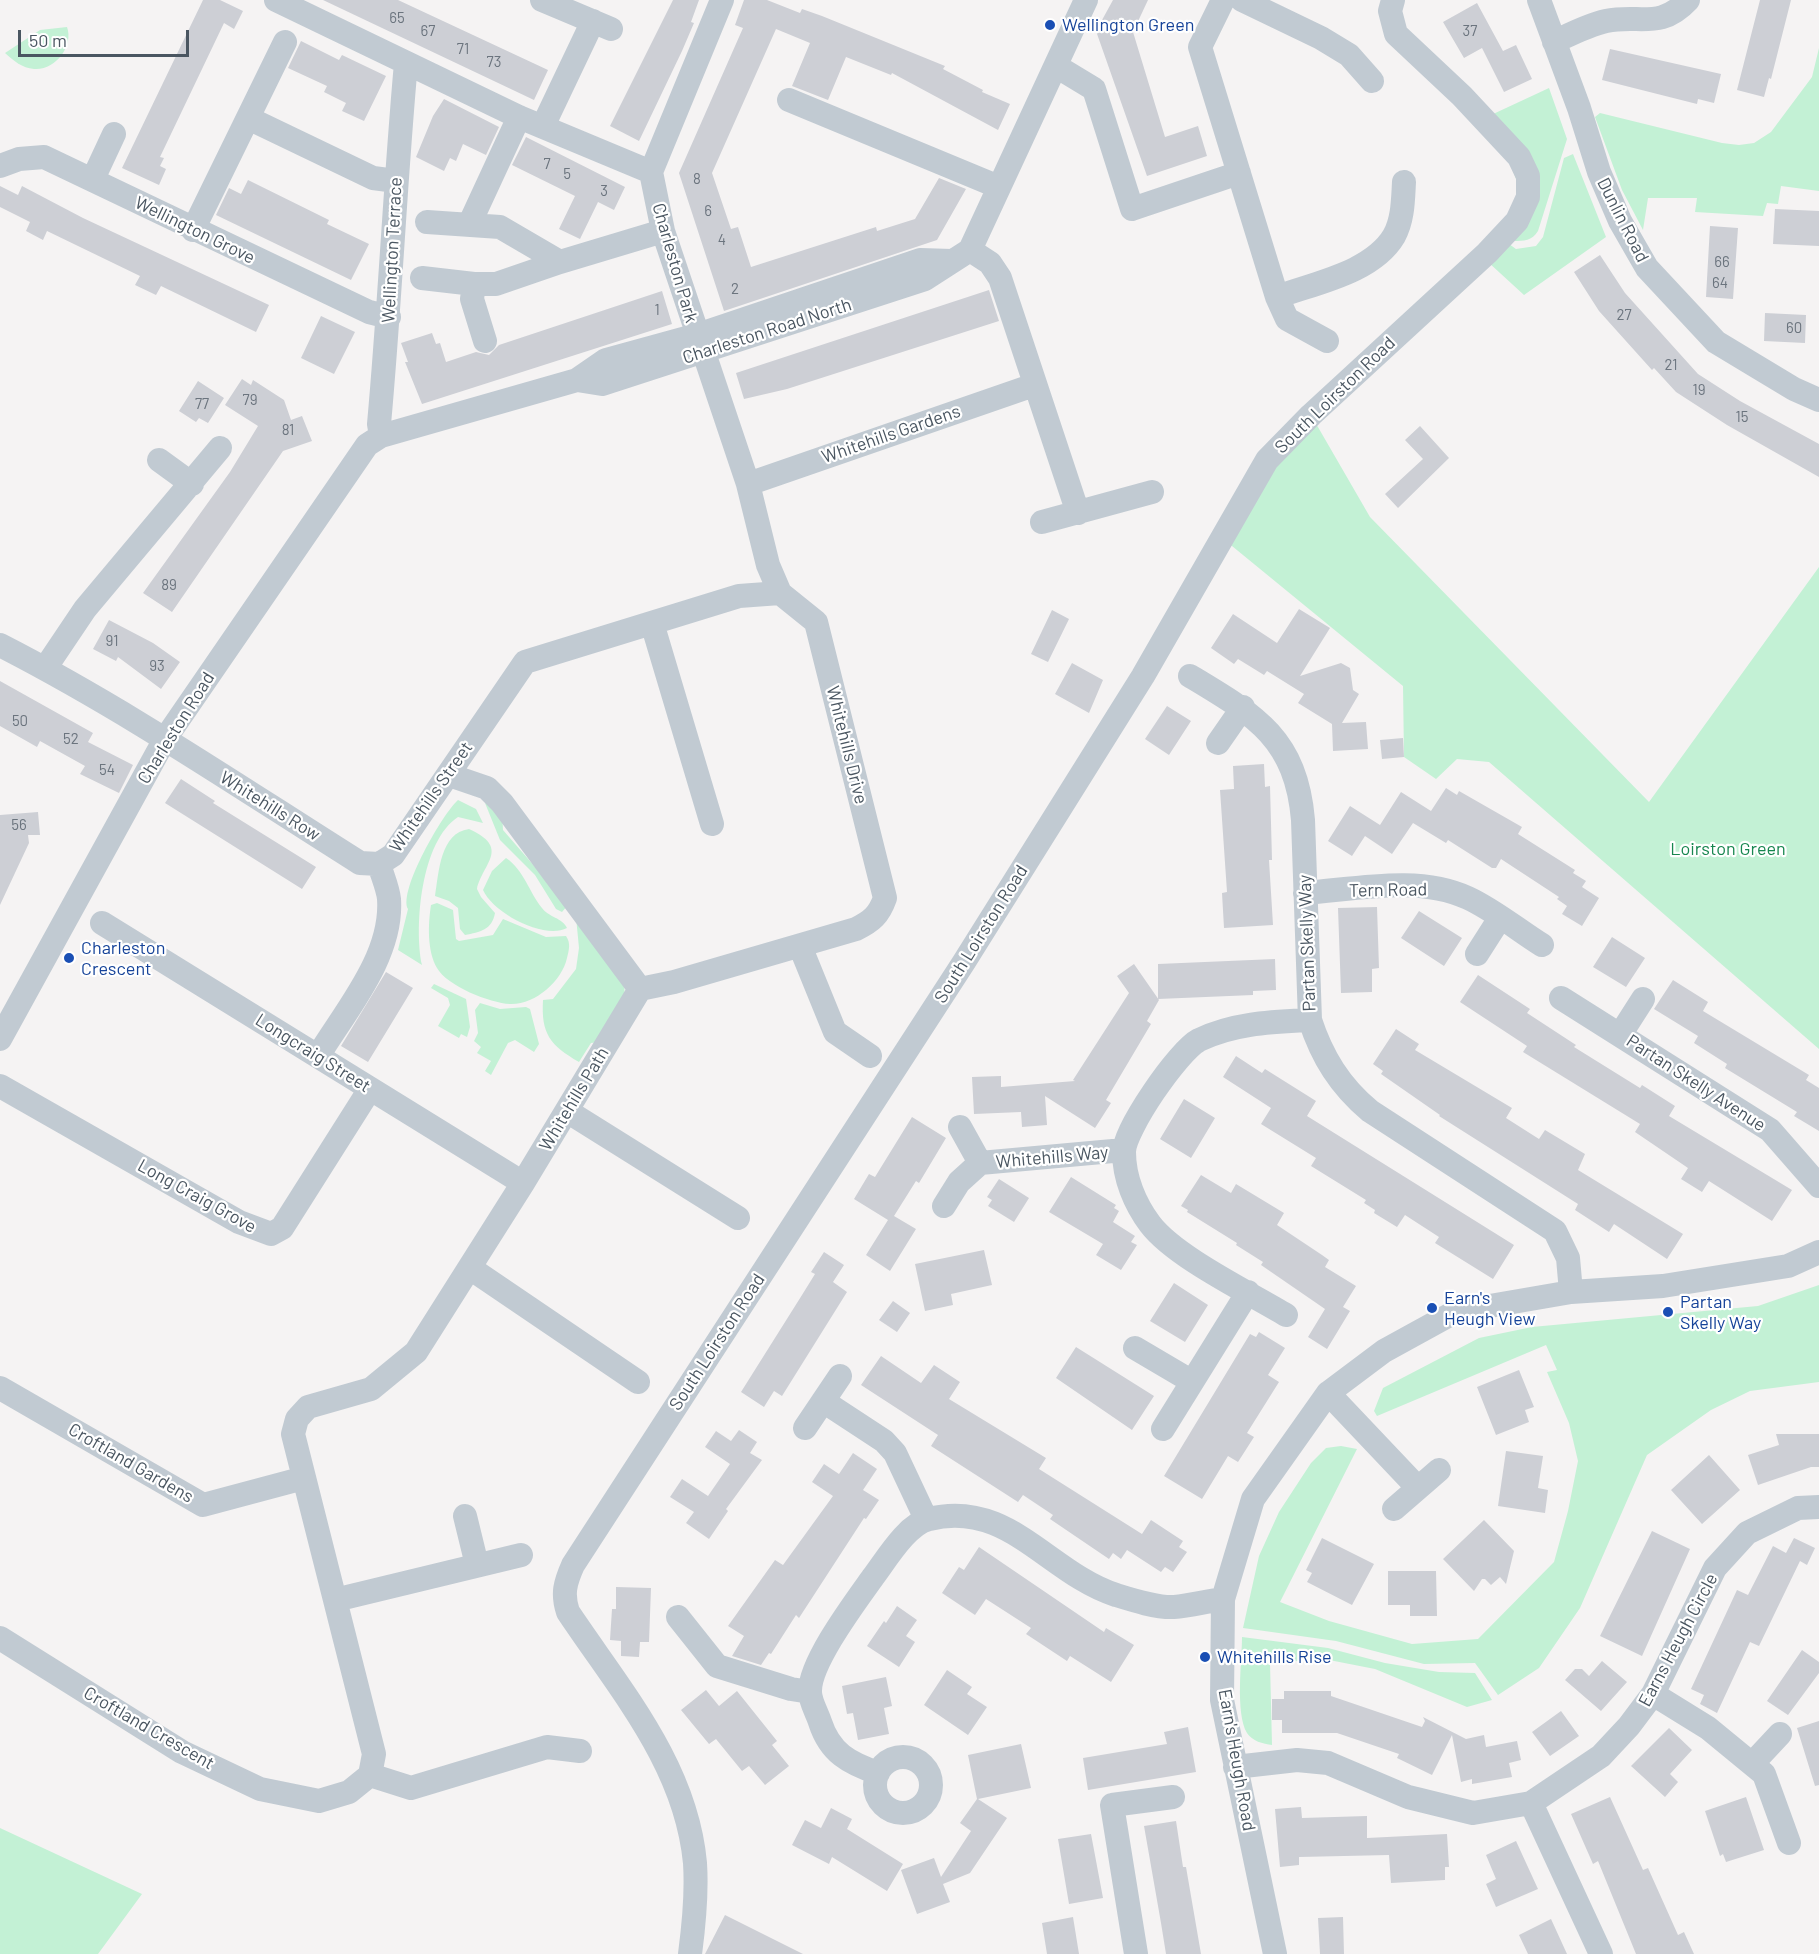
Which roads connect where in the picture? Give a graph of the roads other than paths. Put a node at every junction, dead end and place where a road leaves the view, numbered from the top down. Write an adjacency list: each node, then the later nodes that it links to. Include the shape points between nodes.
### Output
1 (276, 0): 10 (street)
2 (542, 0): 19 (street, via 602,25)
3 (722, 0): 22 (street)
4 (1086, 0): 14 (street)
5 (1223, 0): 23 (street, via 1200,47)
6 (1242, 0): 15 (street, via 1322,38 1349,55)
7 (1393, 0): 124 (street, South Loirston Road, via 1390,11 1396,34 1520,157 1528,176 1528,197 1517,221 1267,460 1140,682 565,1583 563,1598 568,1612 641,1717 679,1794 695,1863 696,1908)
8 (1539, 0): 12 (street, Dunlin Road)
9 (1689, 0): 12 (street, via 1673,14 1653,21 1608,21)
10 (315, 9): 13 (street)
11 (285, 42): 18 (street)
12 (1554, 42): 42 (street, Dunlin Road, via 1599,172 1620,221 1647,268 1716,342)
13 (406, 63): 17 (street); 25 (street, Wellington Terrace)
14 (1056, 66): 23 (street, via 1094,89 1132,209); 27 (street)
15 (1371, 81)
16 (789, 100): 27 (street)
17 (519, 117): 19 (street); 29 (street)
18 (248, 118): 25 (street, via 373,178); 30 (street)
19 (543, 126): 22 (street)
20 (114, 134): 24 (street)
21 (0, 166): 24 (street, Wellington Grove, via 33,156 44,157)
22 (651, 172): 31 (street, Charleston Park)
23 (1239, 173): 36 (street)
24 (93, 179): 30 (street, Wellington Grove)
25 (396, 181): 37 (street, Wellington Terrace)
26 (1404, 182): 36 (street, via 1403,209 1394,236 1379,252 1360,266)
27 (999, 187): 32 (street)
28 (427, 222): 29 (street)
29 (469, 225): 33 (street, via 500,227)
30 (193, 230): 37 (street, Wellington Grove, via 369,312)
31 (663, 231): 33 (street); 40 (street, Charleston Park)
32 (961, 255): 40 (street, Charleston Road North, via 920,260); 41 (street, via 990,263 1000,278)
33 (560, 262): 35 (street, via 496,284)
34 (422, 278): 35 (street)
35 (474, 284): 38 (street, via 472,299)
36 (1277, 297): 39 (street, via 1287,319)
37 (389, 317): 43 (street, Wellington Terrace)
38 (485, 341)
39 (1326, 341)
40 (700, 344): 43 (street, Charleston Road North, via 606,360 577,380); 47 (street, Whitehills Drive)
41 (1034, 385): 47 (street, Whitehills Gardens); 49 (street)
42 (1819, 400)
43 (381, 436): 57 (street, Charleston Road, via 367,445)
44 (220, 448): 46 (street)
45 (159, 460): 46 (street)
46 (192, 484): 54 (street, via 85,609)
47 (748, 484): 51 (street, Whitehills Drive, via 768,565)
48 (1152, 492): 49 (street)
49 (1078, 513): 50 (street)
50 (1042, 522)
51 (780, 593): 52 (street, Whitehills Street, via 739,596); 66 (street, Whitehills Drive, via 816,622 885,898 880,912 870,922)
52 (652, 623): 59 (street, Whitehills Street, via 525,662); 60 (street)
53 (0, 645): 54 (street)
54 (46, 667): 57 (street)
55 (1190, 676): 56 (street, Partan Skelly Way)
56 (1242, 707): 58 (street); 62 (street, Partan Skelly Way, via 1270,732 1291,762 1300,793)
57 (165, 739): 61 (street, Whitehills Row, via 360,863); 73 (street, Charleston Road)
58 (1218, 743)
59 (449, 775): 61 (street, Whitehills Street, via 393,855); 68 (street, via 488,788)
60 (712, 824)
61 (378, 864): 74 (street, Whitehills Street, via 389,899 385,933 372,966)
62 (1305, 893): 63 (street, Tern Road, via 1417,886 1468,898); 71 (street, Partan Skelly Way)
63 (1500, 918): 65 (street, Tern Road); 67 (street)
64 (102, 923): 74 (street, Longcraig Street)
65 (1542, 945)
66 (800, 946): 68 (street, Whitehills Drive); 75 (street, via 835,1032)
67 (1477, 954)
68 (640, 989): 78 (street, Whitehills Path)
69 (1561, 998): 72 (street, Partan Skelly Avenue)
70 (1643, 999): 72 (street, Partan Skelly Avenue)
71 (1310, 1020): 80 (street, via 1237,1026 1198,1041 1184,1051 1166,1074); 89 (street, Partan Skelly Way, via 1320,1049 1348,1092 1363,1105 1555,1230 1568,1258)
72 (1620, 1035): 83 (street, Partan Skelly Avenue, via 1770,1130)
73 (0, 1039)
74 (318, 1056): 77 (street, Longcraig Street)
75 (870, 1056)
76 (0, 1086): 77 (street, Long Craig Grove, via 239,1221 272,1234 282,1228)
77 (370, 1089): 82 (street, Longcraig Street)
78 (567, 1111): 82 (street, Whitehills Path); 85 (street)
79 (960, 1127): 81 (street, Whitehills Way)
80 (1124, 1150): 81 (street, Whitehills Way); 88 (street, via 1135,1202 1150,1225 1168,1244)
81 (980, 1163): 84 (street, Whitehills Way, via 959,1182)
82 (523, 1183): 87 (street, Whitehills Path)
83 (1819, 1186)
84 (944, 1206)
85 (738, 1218)
86 (1819, 1252): 89 (street, Earn's Heugh Road, via 1776,1268 1663,1286)
87 (470, 1268): 94 (street); 101 (street, Whitehills Path, via 416,1352 371,1389 308,1407 297,1419 293,1434)
88 (1248, 1292): 90 (street); 93 (street)
89 (1571, 1292): 96 (street, Earn's Heugh Road, via 1455,1312 1384,1351)
90 (1286, 1315)
91 (1135, 1348): 93 (street)
92 (840, 1376): 97 (street)
93 (1191, 1381): 99 (street)
94 (638, 1382)
95 (0, 1388): 101 (street, Croftland Gardens, via 203,1504)
96 (1328, 1393): 102 (street); 109 (street, Earn's Heugh Road, via 1253,1499)
97 (823, 1401): 98 (street); 106 (street, via 884,1441 895,1453)
98 (805, 1428)
99 (1163, 1429)
100 (1439, 1470): 102 (street)
101 (304, 1478): 110 (street)
102 (1418, 1488): 104 (street)
103 (1819, 1507): 114 (street, Earns Heugh Circle, via 1798,1508 1747,1533 1715,1568)
104 (1394, 1509)
105 (465, 1516): 108 (street)
106 (926, 1519): 109 (street, via 957,1515 986,1518 1075,1575 1115,1595 1172,1607); 113 (street, via 902,1538 844,1617 818,1666)
107 (521, 1555): 108 (street)
108 (477, 1566): 110 (street)
109 (1224, 1599): 118 (street, Earn's Heugh Road, via 1222,1700)
110 (335, 1600): 120 (street, via 375,1754)
111 (678, 1617): 113 (street, via 717,1666)
112 (0, 1638): 120 (street, Croftland Crescent, via 182,1752 260,1790 320,1801 350,1792)
113 (810, 1692): 119 (street, via 826,1742 854,1764)
114 (1653, 1694): 117 (street, via 1708,1728); 122 (street, Earns Heugh Circle, via 1601,1756)
115 (1780, 1734): 117 (street)
116 (580, 1751): 120 (street, via 547,1747 411,1788)
117 (1752, 1764): 123 (street, via 1764,1774)
118 (1235, 1767): 122 (street, Earns Heugh Circle, via 1297,1760 1328,1763 1408,1797 1473,1813); 126 (street, Earn's Heugh Road)
119 (878, 1773)
120 (370, 1775)
121 (1173, 1797): 125 (street, via 1112,1805)
122 (1531, 1803): 127 (street)
123 (1789, 1843)
124 (690, 1954)
125 (1136, 1954)
126 (1275, 1954)
127 (1601, 1954)

